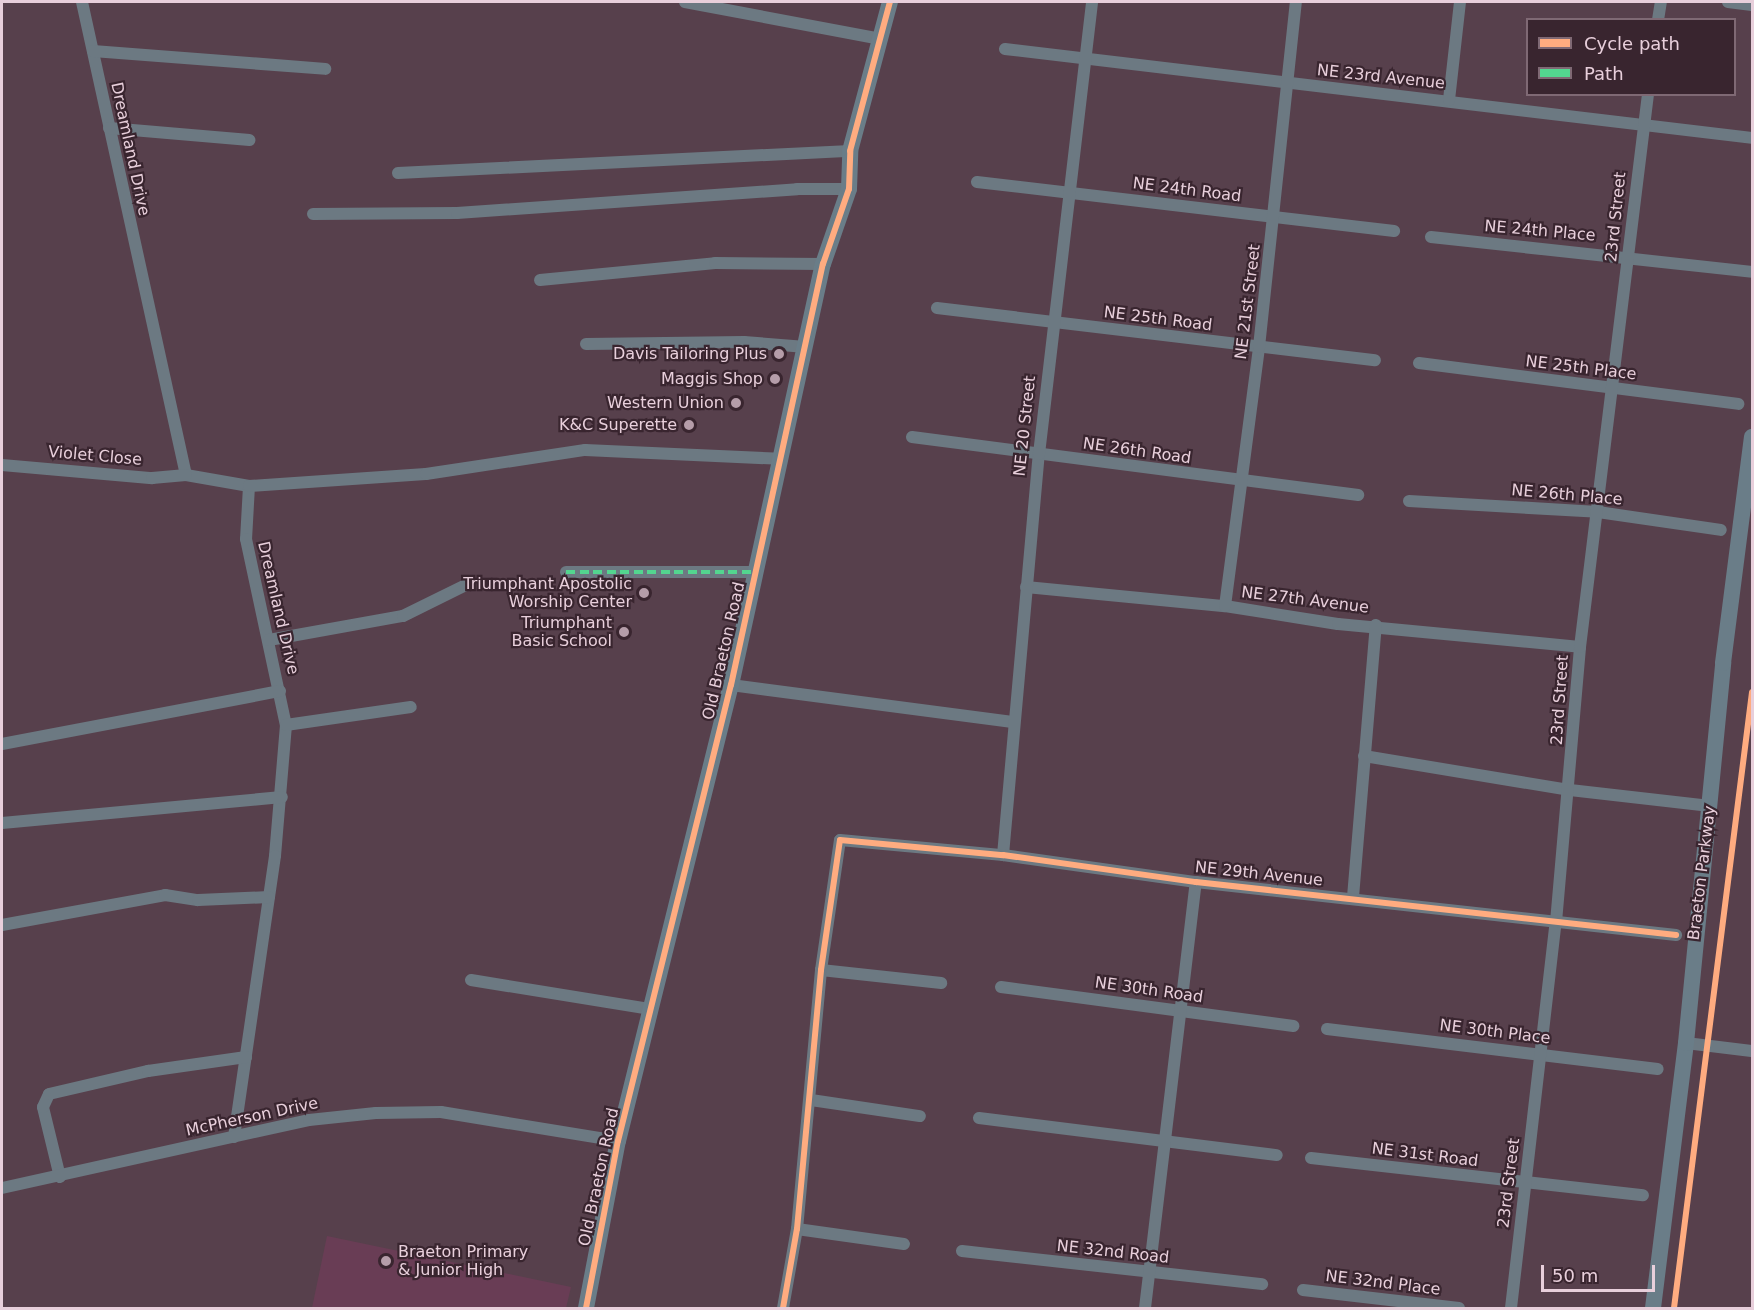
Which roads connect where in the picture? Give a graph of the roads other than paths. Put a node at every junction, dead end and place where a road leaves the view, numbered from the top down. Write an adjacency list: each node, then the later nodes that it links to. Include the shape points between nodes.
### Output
1 (82, 2): 13 (street, Dreamland Drive)
2 (685, 2): 11 (street)
3 (890, 2): 11 (street, Old Braeton Road)
4 (1092, 2): 14 (street, NE 20 Street)
5 (1296, 2): 16 (street, NE 21st Street)
6 (1460, 2): 18 (street)
7 (1661, 2): 10 (street)
8 (1728, 2): 9 (street)
9 (1752, 5)
10 (1658, 18)
11 (880, 39): 23 (street, Old Braeton Road)
12 (1005, 50): 14 (street, NE 23rd Avenue)
13 (93, 51): 15 (street); 20 (street, Dreamland Drive)
14 (1086, 58): 16 (street, NE 23rd Avenue); 27 (street, NE 20 Street)
15 (325, 69)
16 (1287, 84): 18 (street, NE 23rd Avenue); 29 (street, NE 21st Street)
17 (1648, 96): 19 (street, 23rd Street)
18 (1449, 100): 19 (street, NE 23rd Avenue)
19 (1643, 127): 21 (street, NE 23rd Avenue); 32 (street, 23rd Street)
20 (109, 128): 22 (street); 50 (street, Dreamland Drive)
21 (1752, 138)
22 (249, 140)
23 (850, 151): 24 (street); 26 (street, Old Braeton Road)
24 (398, 173)
25 (977, 182): 27 (street, NE 24th Road)
26 (849, 189): 28 (street, via 797,189 445,214); 33 (street, Old Braeton Road)
27 (1067, 191): 29 (street, NE 24th Road); 37 (street, NE 20 Street)
28 (313, 214)
29 (1274, 217): 30 (street, NE 24th Road); 40 (street, NE 21st Street)
30 (1394, 231)
31 (1431, 237): 32 (street, NE 24th Place)
32 (1628, 256): 34 (street, NE 24th Place); 43 (street, 23rd Street)
33 (823, 264): 35 (street, via 715,263); 39 (street, Old Braeton Road)
34 (1752, 272)
35 (540, 280)
36 (937, 308): 37 (street, NE 25th Road)
37 (1053, 323): 40 (street, NE 25th Road); 47 (street, NE 20 Street)
38 (586, 344): 39 (street, via 744,342)
39 (806, 347): 48 (street, Old Braeton Road)
40 (1259, 347): 41 (street, NE 25th Road); 51 (street, NE 21st Street)
41 (1375, 360)
42 (1419, 363): 43 (street, NE 25th Place)
43 (1613, 390): 44 (street, NE 25th Place); 55 (street, 23rd Street)
44 (1738, 404)
45 (912, 437): 47 (street, NE 26th Road)
46 (1752, 437): 74 (street, Braeton Parkway)
47 (1039, 454): 51 (street, NE 26th Road); 60 (street, NE 20 Street)
48 (780, 459): 52 (street, via 585,450 426,474); 58 (street, Old Braeton Road)
49 (2, 465): 50 (street, Violet Close, via 152,478)
50 (186, 475): 52 (street)
51 (1243, 483): 53 (street, NE 26th Road); 61 (street, NE 21st Street)
52 (249, 486): 63 (street, Dreamland Drive, via 246,539)
53 (1358, 495)
54 (1409, 501): 55 (street, NE 26th Place)
55 (1598, 512): 56 (street, NE 26th Place); 64 (street, 23rd Street)
56 (1721, 530)
57 (566, 572): 58 (street)
58 (755, 572): 65 (street, Old Braeton Road)
59 (464, 586): 63 (street, via 403,616)
60 (1026, 587): 61 (street, NE 27th Avenue); 68 (street, NE 20 Street)
61 (1225, 606): 62 (street, NE 27th Avenue, via 1338,624)
62 (1376, 625): 64 (street, NE 27th Avenue); 71 (street)
63 (269, 640): 66 (street, Dreamland Drive)
64 (1580, 647): 72 (street, 23rd Street)
65 (730, 685): 68 (street); 87 (street, Old Braeton Road)
66 (280, 691): 69 (street, Dreamland Drive); 70 (street)
67 (411, 707): 69 (street)
68 (1013, 722): 76 (street, NE 20 Street)
69 (286, 725): 73 (street, Dreamland Drive)
70 (2, 744)
71 (1364, 756): 72 (street); 79 (street)
72 (1570, 790): 74 (street); 80 (street, 23rd Street)
73 (282, 797): 75 (street); 78 (street, Dreamland Drive)
74 (1710, 806): 91 (street, Braeton Parkway)
75 (2, 823)
76 (1003, 855): 77 (street, NE 29th Avenue); 83 (street, NE 29th Avenue, via 840,840)
77 (1196, 882): 79 (street, NE 29th Avenue); 88 (street)
78 (269, 897): 81 (street, via 198,900 165,896); 94 (street, Dreamland Drive)
79 (1353, 897): 80 (street, NE 29th Avenue)
80 (1556, 921): 82 (street, NE 29th Avenue); 93 (street, 23rd Street)
81 (2, 925)
82 (1676, 935)
83 (821, 970): 85 (street); 96 (street)
84 (471, 980): 87 (street)
85 (941, 983)
86 (1001, 987): 88 (street, NE 30th Road)
87 (651, 1009): 100 (street, Old Braeton Road)
88 (1181, 1011): 89 (street, NE 30th Road); 101 (street)
89 (1293, 1026)
90 (1327, 1029): 93 (street, NE 30th Place)
91 (1686, 1043): 92 (street); 119 (street, Braeton Parkway)
92 (1752, 1052)
93 (1540, 1054): 95 (street, NE 30th Place); 105 (street, 23rd Street)
94 (246, 1057): 99 (street, Dreamland Drive); 104 (street, via 148,1071 49,1094 43,1107)
95 (1658, 1069)
96 (811, 1100): 97 (street); 108 (street)
97 (920, 1116)
98 (979, 1118): 101 (street)
99 (234, 1137): 100 (street, McPherson Drive, via 309,1120 441,1112); 104 (street, McPherson Drive)
100 (618, 1142): 114 (street, Old Braeton Road)
101 (1165, 1142): 102 (street); 111 (street)
102 (1277, 1155)
103 (1311, 1158): 105 (street, NE 31st Road)
104 (60, 1177): 106 (street, McPherson Drive)
105 (1526, 1184): 107 (street, NE 31st Road); 118 (street, 23rd Street)
106 (2, 1188)
107 (1643, 1195)
108 (797, 1229): 109 (street); 115 (street)
109 (904, 1244)
110 (962, 1251): 111 (street, NE 32nd Road)
111 (1148, 1273): 112 (street, NE 32nd Road); 116 (street)
112 (1262, 1284)
113 (1303, 1290): 117 (street, NE 32nd Place)
114 (586, 1308)
115 (783, 1308)
116 (1145, 1308)
117 (1459, 1308)
118 (1511, 1308)
119 (1653, 1308)

